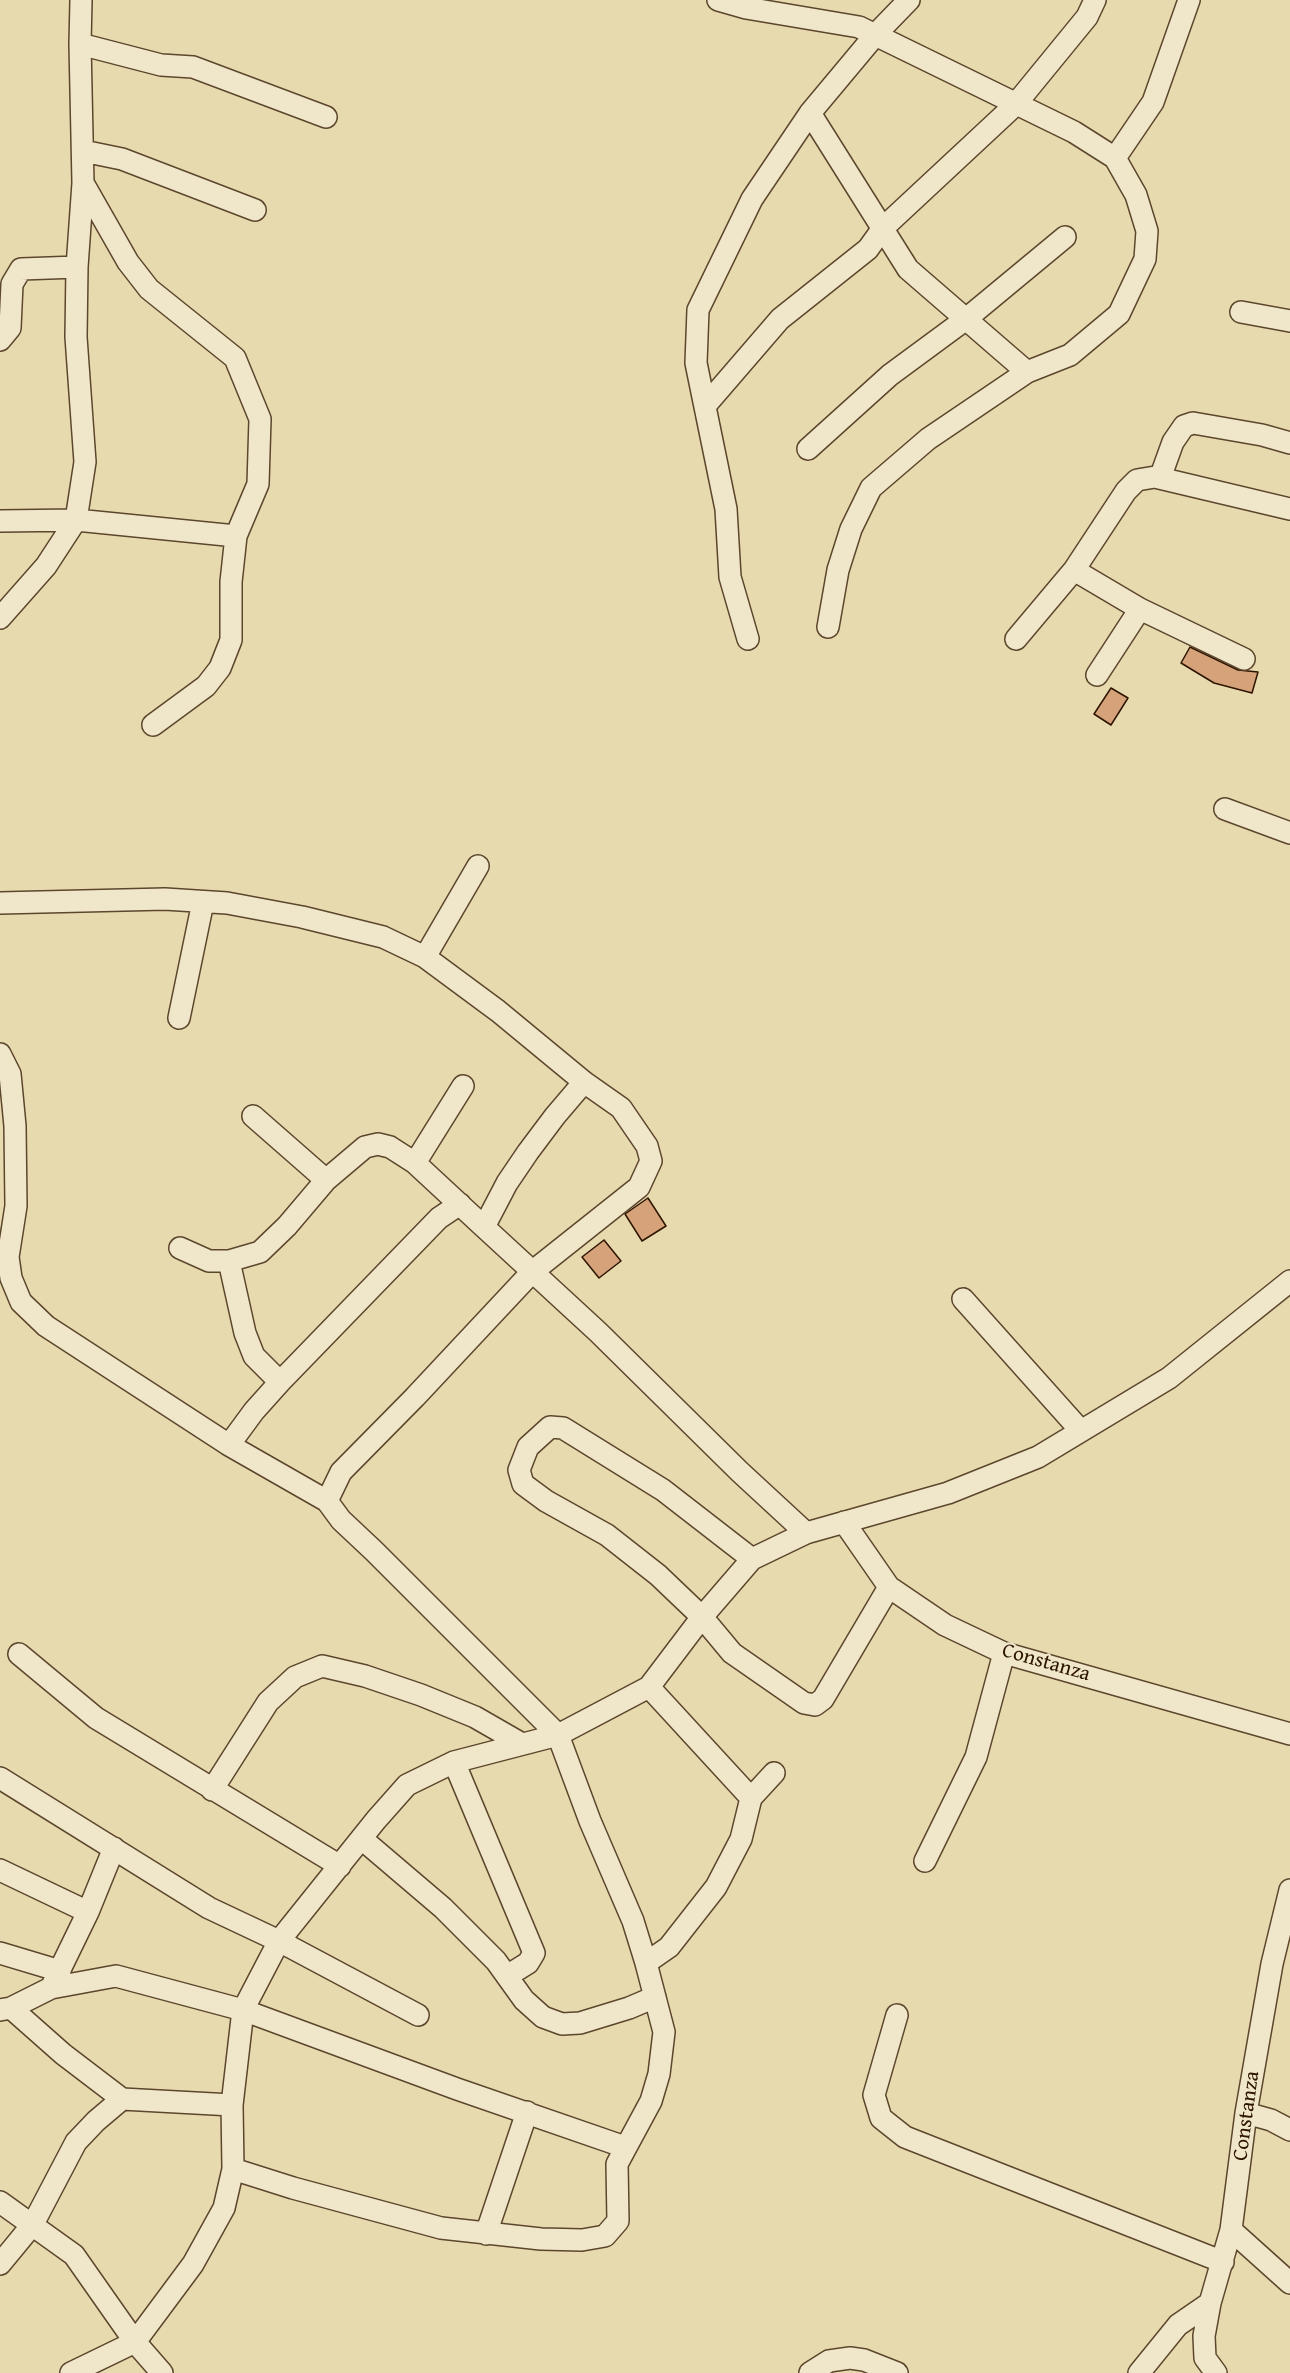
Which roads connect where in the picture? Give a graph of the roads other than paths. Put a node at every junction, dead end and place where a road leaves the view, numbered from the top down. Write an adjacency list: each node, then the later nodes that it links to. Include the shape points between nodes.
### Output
1 (81, 0): 7 (street)
2 (718, 0): 6 (street, via 859,27)
3 (909, 0): 6 (street)
4 (1095, 0): 8 (street, via 1087,17)
5 (1189, 0): 12 (street, via 1153,102)
6 (876, 34): 8 (street); 9 (street)
7 (80, 44): 10 (street, via 161,65 193,67); 11 (street)
8 (1016, 105): 12 (street, via 1074,132); 15 (street)
9 (810, 113): 15 (street); 23 (street, via 752,199 698,310 696,363)
10 (326, 117)
11 (83, 151): 13 (street); 14 (street, via 122,159)
12 (1115, 158): 22 (street, via 1136,195 1147,231 1145,259 1119,314 1070,355)
13 (83, 183): 17 (street); 30 (street, via 148,289 235,358 260,419 258,484)
14 (255, 210)
15 (883, 228): 19 (street, via 908,269); 23 (street, via 868,249 780,319)
16 (1065, 237): 19 (street)
17 (77, 267): 21 (street, via 21,269 12,284 10,328); 29 (street, via 76,337 85,462)
18 (1240, 312): 20 (street)
19 (966, 319): 22 (street); 25 (street, via 890,375)
20 (1290, 321)
21 (0, 340)
22 (1027, 372): 34 (street, via 928,439 871,488 851,529 838,570)
23 (705, 406): 35 (street, via 726,509 730,578)
24 (1290, 443): 26 (street, via 1193,423 1184,426 1173,442)
25 (808, 448)
26 (1160, 478): 27 (street); 31 (street, via 1137,480 1126,491)
27 (1290, 509)
28 (0, 520): 29 (street)
29 (76, 520): 30 (street); 33 (street, via 46,566)
30 (236, 536): 39 (street, via 231,640 220,668 206,686)
31 (1074, 570): 32 (street); 36 (street)
32 (1140, 609): 37 (street); 38 (street)
33 (0, 618)
34 (828, 627)
35 (748, 639)
36 (1016, 639)
37 (1244, 659)
38 (1097, 675)
39 (153, 725)
40 (1224, 809): 41 (street)
41 (1290, 833)
42 (478, 866): 45 (street)
43 (203, 902): 44 (street, via 165,899); 45 (street, via 227,903 383,937); 46 (street)
44 (0, 903)
45 (425, 957): 48 (street)
46 (178, 1018)
47 (0, 1054): 61 (street, via 10,1074 15,1126 16,1206 8,1257)
48 (584, 1082): 54 (street, via 528,1152); 57 (street, via 621,1108 647,1146 651,1161 639,1187)
49 (463, 1086): 51 (street)
50 (254, 1116): 52 (street)
51 (415, 1163): 52 (street, via 378,1144 365,1147); 53 (street)
52 (326, 1180): 56 (street, via 260,1252)
53 (460, 1204): 54 (street); 62 (street, via 439,1218)
54 (484, 1227): 57 (street)
55 (180, 1248): 56 (street, via 209,1261)
56 (229, 1262): 62 (street, via 254,1356)
57 (532, 1272): 65 (street, via 341,1472); 67 (street)
58 (1290, 1281): 63 (street, via 1169,1378)
59 (0, 1289): 61 (street)
60 (963, 1299): 63 (street)
61 (21, 1302): 64 (street, via 46,1326)
62 (280, 1382): 64 (street)
63 (1081, 1431): 66 (street, via 1038,1457 948,1493)
64 (229, 1445): 65 (street)
65 (327, 1502): 75 (street)
66 (844, 1522): 67 (street); 69 (street, Constanza)
67 (806, 1533): 68 (street)
68 (752, 1559): 70 (street); 70 (street, via 663,1490 563,1428 550,1427 528,1447 519,1470 523,1484 608,1535)
69 (889, 1587): 70 (street, via 823,1699 815,1705 804,1703 732,1653); 71 (street, Constanza, via 945,1625)
70 (702, 1617): 73 (street)
71 (1004, 1653): 74 (street, Constanza); 84 (street, via 976,1757)
72 (19, 1654): 80 (street, via 96,1718)
73 (649, 1687): 75 (street); 81 (street)
74 (1290, 1734)
75 (558, 1735): 76 (street); 91 (street)
76 (522, 1744): 77 (street); 80 (street, via 475,1717 421,1695 322,1666 295,1677 268,1702)
77 (454, 1762): 82 (street, via 407,1785); 93 (street, via 534,1953 528,1964)
78 (774, 1773): 81 (street)
79 (0, 1778): 83 (street)
80 (212, 1790): 85 (street)
81 (751, 1798): 91 (street, via 741,1839 716,1887 669,1947)
82 (362, 1839): 85 (street); 93 (street, via 425,1891)
83 (114, 1848): 88 (street); 89 (street, via 209,1908)
84 (925, 1861)
85 (340, 1866): 89 (street)
86 (0, 1869): 88 (street)
87 (1290, 1890): 92 (street, Constanza)
88 (88, 1912): 94 (street)
89 (279, 1941): 97 (street); 98 (street)
90 (0, 1953): 94 (street)
91 (646, 1963): 95 (street)
92 (1281, 1968): 103 (street, Constanza)
93 (507, 1976): 95 (street, via 524,2000 543,2017 562,2024 580,2023)
94 (56, 1979): 96 (street); 97 (street, via 116,1976)
95 (655, 1997): 105 (street, via 664,2032 660,2074 651,2101)
96 (5, 2009): 100 (street)
97 (243, 2010): 101 (street); 102 (street)
98 (418, 2015)
99 (897, 2015): 111 (street, via 874,2095 881,2118 905,2138)
100 (122, 2099): 101 (street); 108 (street, via 76,2142)
101 (232, 2105): 106 (street)
102 (527, 2112): 105 (street); 110 (street)
103 (1246, 2113): 104 (street); 109 (street, Constanza)
104 (1290, 2130)
105 (625, 2147): 110 (street, via 617,2164 618,2221 605,2236 582,2240)
106 (233, 2169): 110 (street, via 441,2228); 115 (street, via 224,2208 193,2264)
107 (0, 2202): 108 (street)
108 (33, 2224): 112 (street); 115 (street, via 74,2255)
109 (1231, 2230): 111 (street, Constanza); 113 (street)
110 (486, 2234)
111 (1223, 2262): 114 (street, Constanza)
112 (0, 2264)
113 (1290, 2283)
114 (1210, 2303): 120 (street, via 1178,2325); 121 (street, Constanza, via 1205,2358)
115 (135, 2342): 116 (street); 117 (street)
116 (71, 2373)
117 (162, 2373)
118 (810, 2373): 119 (street, via 829,2361 850,2358)
119 (897, 2373)
120 (1139, 2373)
121 (1216, 2373)

